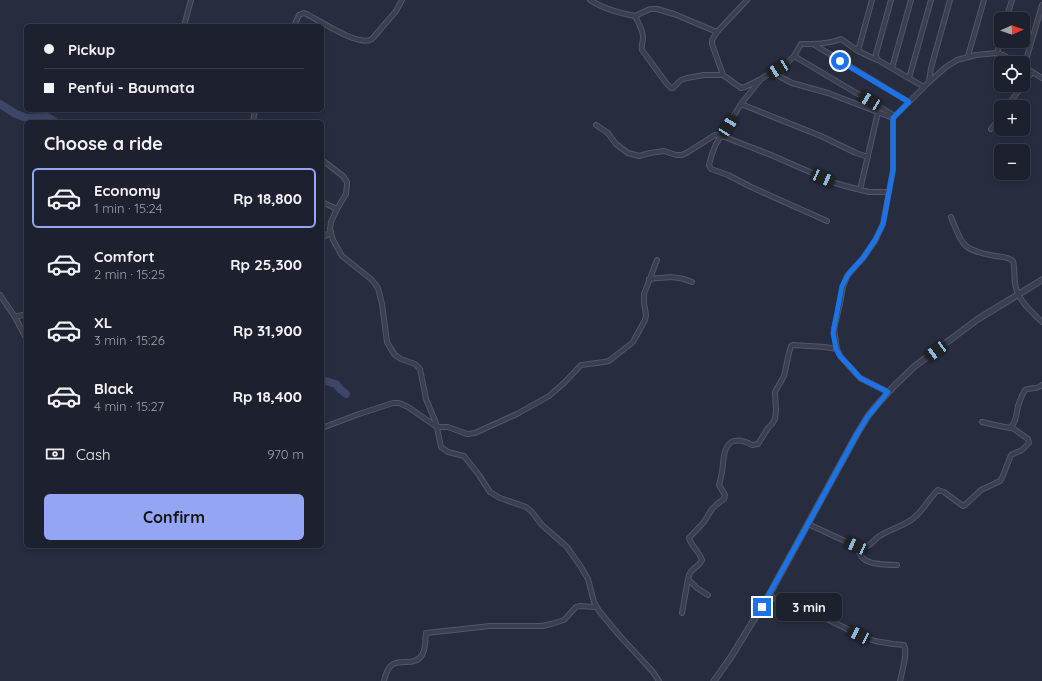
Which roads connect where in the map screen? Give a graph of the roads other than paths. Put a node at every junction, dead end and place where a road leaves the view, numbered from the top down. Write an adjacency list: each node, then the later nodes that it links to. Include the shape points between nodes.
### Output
1 (191, 0): 15 (street)
2 (402, 0): 17 (street, via 396,11 369,41 344,35)
3 (590, 0): 14 (street, via 617,12)
4 (746, 0): 19 (street)
5 (872, 0): 22 (street)
6 (891, 0): 28 (street, via 876,54)
7 (911, 0): 29 (street)
8 (931, 0): 33 (street)
9 (950, 0): 36 (street)
10 (984, 0): 25 (street)
11 (1012, 0): 13 (street)
12 (1042, 5): 27 (street)
13 (1008, 12)
14 (635, 16): 19 (street, via 650,9 657,9); 32 (street, via 642,33 642,50 670,88 687,78)
15 (185, 24)
16 (295, 24): 18 (street, via 299,15 304,13)
17 (324, 24)
18 (324, 24)
19 (717, 32): 32 (street, via 712,44)
20 (813, 44): 22 (street, via 841,39); 24 (street, via 800,44); 39 (street)
21 (998, 48): 23 (street)
22 (858, 52): 28 (street)
23 (997, 54): 25 (street); 26 (street)
24 (794, 56): 31 (street); 42 (street)
25 (968, 56): 36 (street, via 946,67)
26 (1005, 56)
27 (1027, 56)
28 (878, 60): 29 (street)
29 (892, 68): 33 (street)
30 (1032, 72): 34 (street); 38 (street)
31 (769, 74): 35 (street); 41 (street, via 776,74 792,83 828,93)
32 (723, 75): 35 (street, via 741,88)
33 (910, 78): 37 (street)
34 (1042, 78)
35 (761, 79): 40 (street)
36 (929, 82): 37 (street)
37 (924, 87): 39 (street)
38 (1012, 100)
39 (909, 102): 42 (street)
40 (741, 104): 46 (street); 47 (street)
41 (878, 112): 42 (street); 47 (street)
42 (894, 117): 50 (street, via 893,170)
43 (596, 125): 46 (street, via 628,153 639,156 664,151 679,156 715,135)
44 (994, 125): 45 (street)
45 (991, 129)
46 (722, 136): 49 (street, via 835,183); 54 (street, via 712,154 709,165 711,169)
47 (868, 157): 49 (street)
48 (324, 161): 52 (street, via 347,182 347,191)
49 (860, 190): 50 (street)
50 (888, 192): 67 (street, via 883,224 875,240 842,286 834,328)
51 (324, 203): 52 (street)
52 (337, 209): 55 (street, via 331,222)
53 (951, 217): 61 (street, via 966,246 975,252 1013,261)
54 (827, 221)
55 (331, 232): 56 (street); 74 (street, via 342,256 378,288 387,342 395,355 419,367 428,406)
56 (324, 237)
57 (657, 260): 58 (street)
58 (649, 279): 60 (street, via 674,276); 74 (street, via 644,298 645,320 633,342 610,360 579,366 549,396 475,433 467,434)
59 (1042, 280): 61 (street)
60 (692, 282)
61 (1018, 294): 65 (street); 70 (street, via 978,319 915,366)
62 (0, 295): 64 (street)
63 (24, 315): 64 (street)
64 (15, 317): 66 (street)
65 (1042, 322)
66 (24, 334)
67 (836, 349): 70 (street, via 860,378); 79 (street, via 796,345 790,347 784,376 775,392 776,416 772,424 758,444 752,445 739,440 727,446 719,485 725,495 724,499 716,504 689,538 702,560 689,573)
68 (1042, 385): 69 (street)
69 (1038, 388): 71 (street); 75 (street, via 1025,390 1017,417)
70 (888, 392): 76 (street, via 857,434)
71 (1042, 393)
72 (982, 422): 75 (street)
73 (324, 427): 74 (street, via 380,406 396,403 408,407)
74 (437, 427): 82 (street, via 443,449 466,457 490,492 526,507 567,547 588,579)
75 (1011, 427): 77 (street, via 1028,439 1029,443 1012,455 1000,481 981,490 963,506 937,490 913,519 878,537 871,545 860,548)
76 (808, 524): 77 (street); 81 (street)
77 (857, 546): 78 (street, via 862,557 867,560 886,566)
78 (897, 565)
79 (688, 579): 80 (street); 83 (street)
80 (708, 595)
81 (769, 595): 86 (street); 87 (street, via 787,606 829,620 859,635 904,645 905,658)
82 (596, 607): 84 (street, via 576,607 563,621 542,626 486,626 426,633 421,656 413,661 392,664 386,672); 85 (street)
83 (682, 613)
84 (384, 681)
85 (659, 681)
86 (714, 681)
87 (900, 681)

